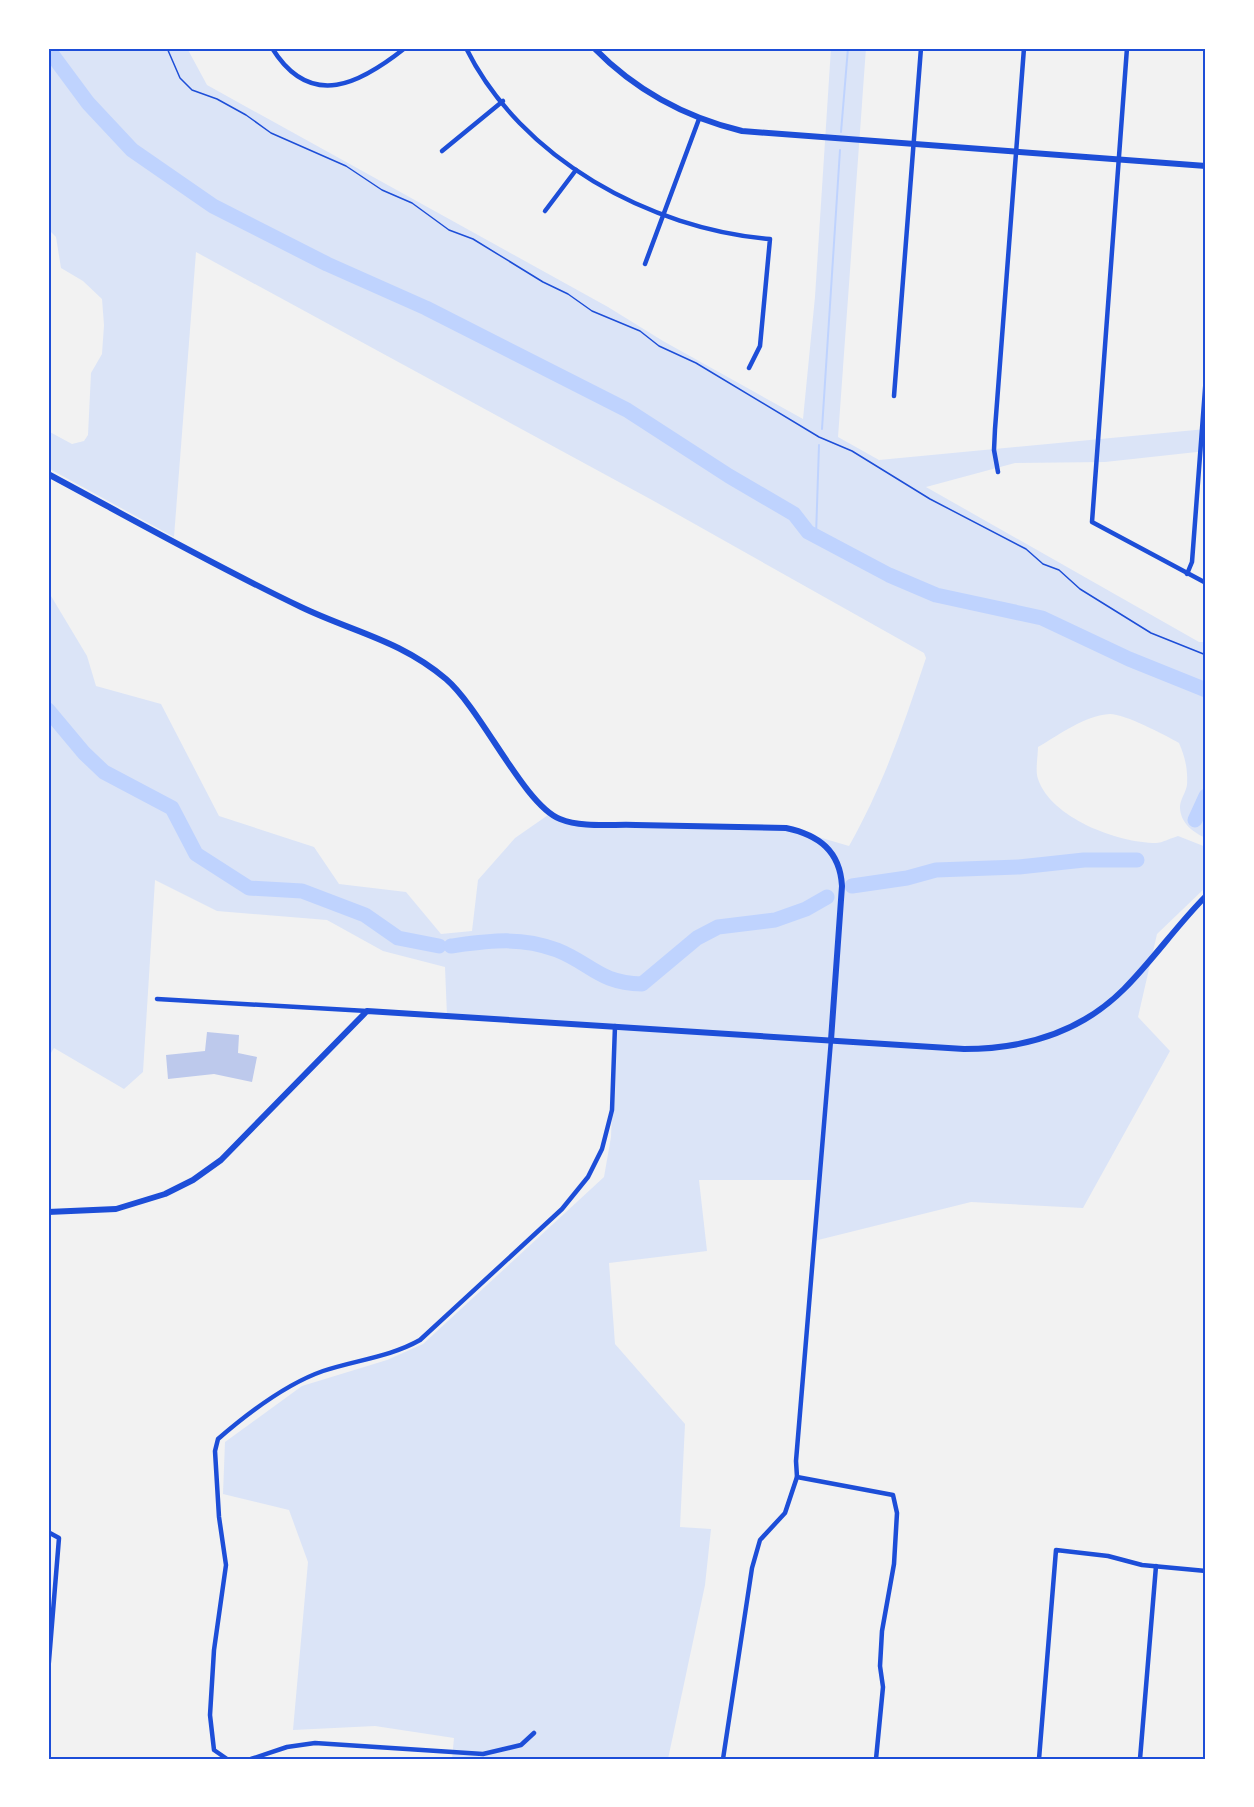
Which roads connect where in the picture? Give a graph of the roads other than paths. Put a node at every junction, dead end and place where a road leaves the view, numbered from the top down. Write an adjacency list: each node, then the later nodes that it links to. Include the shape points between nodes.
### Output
1 (272, 48): 2 (street, via 292,71 332,86 358,81)
2 (405, 48)
3 (466, 48): 8 (street)
4 (594, 48): 9 (street, via 633,84)
5 (921, 48): 10 (street)
6 (1024, 48): 12 (street)
7 (1127, 48): 13 (street)
8 (503, 101): 11 (street); 15 (street, via 539,140)
9 (699, 119): 10 (street, via 775,135); 17 (street)
10 (914, 144): 12 (street); 21 (street)
11 (442, 151)
12 (1016, 152): 13 (street); 22 (street, via 995,429)
13 (1118, 160): 14 (street); 24 (street, via 1092,522)
14 (1206, 166)
15 (576, 170): 16 (street); 17 (street, via 618,196)
16 (545, 211)
17 (663, 216): 18 (street); 19 (street, via 717,232 770,239 760,346)
18 (645, 264)
19 (749, 368)
20 (1206, 376): 24 (street, via 1192,562)
21 (894, 396)
22 (998, 472)
23 (48, 474): 30 (street, via 299,606 412,653 469,702 522,781 558,818 594,824 786,828 817,838 835,856 842,880)
24 (1187, 574): 25 (street)
25 (1206, 583)
26 (1206, 896): 30 (street, via 1124,989 1090,1016 1051,1036 986,1049)
27 (157, 999): 28 (street)
28 (367, 1011): 29 (street); 31 (street, via 221,1160 193,1180 116,1209)
29 (615, 1026): 30 (street); 38 (street, via 607,1134 588,1177 562,1209 420,1340 296,1383 218,1438 215,1451 226,1580 214,1650 210,1714 214,1750)
30 (831, 1040): 32 (street)
31 (48, 1212)
32 (797, 1477): 40 (street, via 785,1514 760,1540 752,1568); 41 (street, via 893,1495 897,1513 894,1564 882,1631 883,1687)
33 (48, 1532): 36 (street, via 59,1538)
34 (1156, 1566): 35 (street); 42 (street, via 1056,1550); 43 (street)
35 (1206, 1570)
36 (48, 1673)
37 (534, 1733): 39 (street, via 521,1745 490,1754 315,1743)
38 (227, 1759)
39 (251, 1759)
40 (723, 1759)
41 (876, 1759)
42 (1039, 1759)
43 (1140, 1759)

